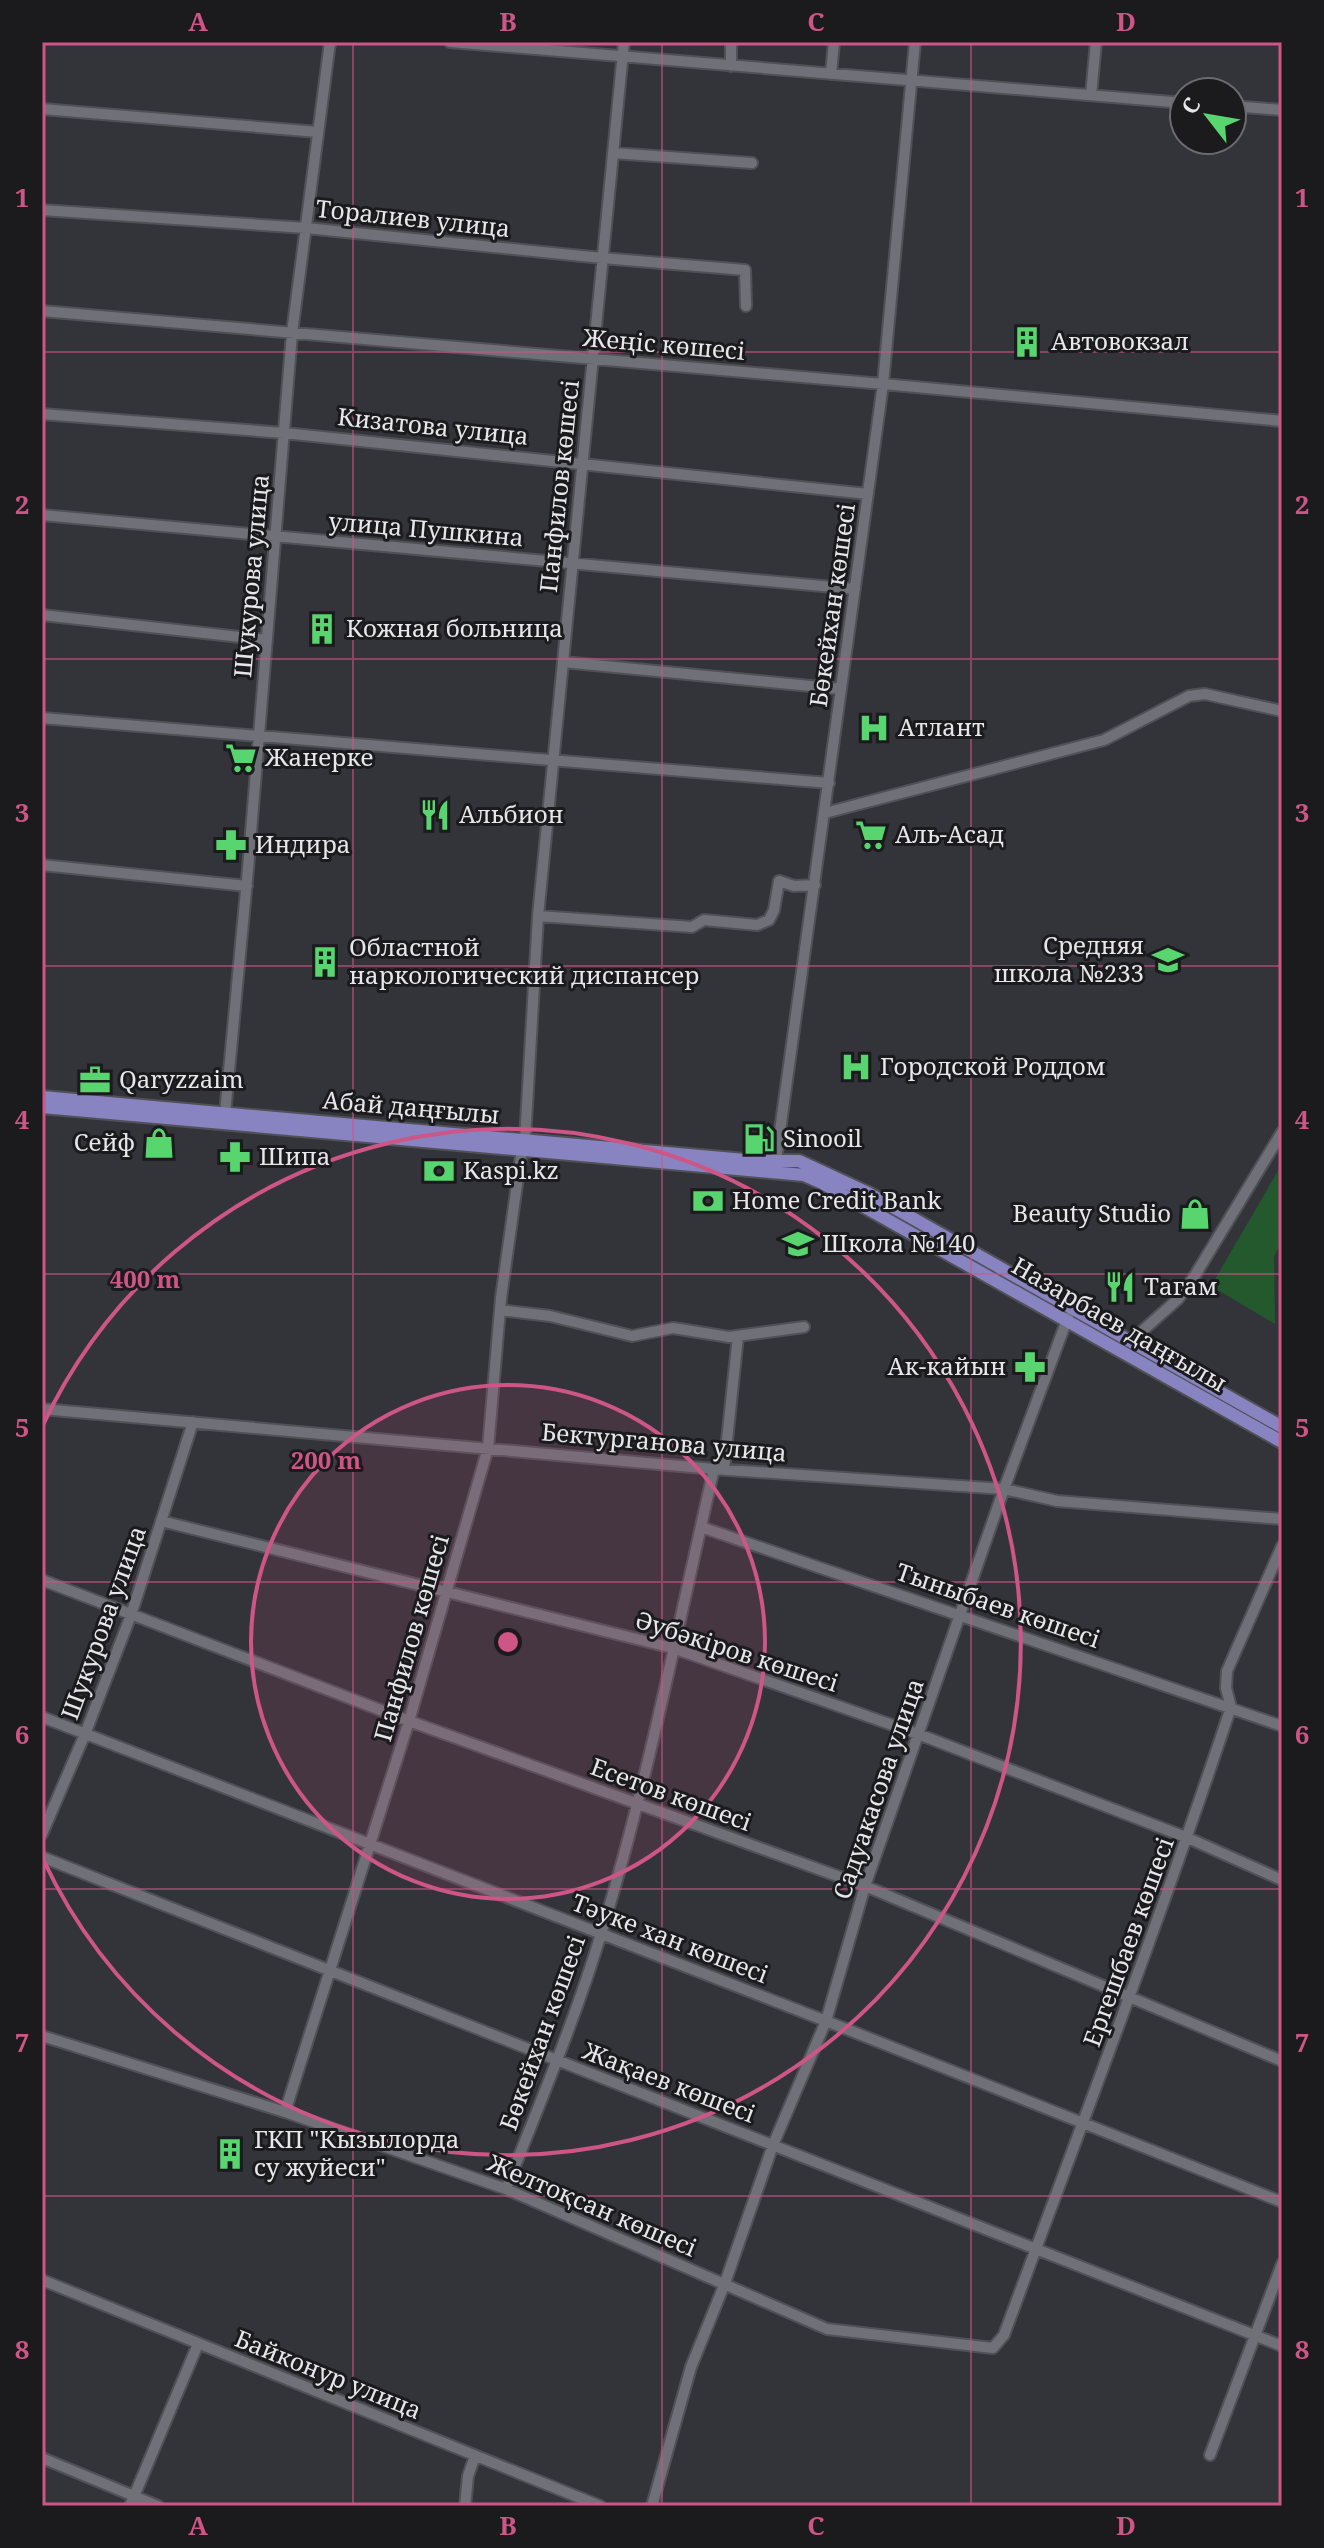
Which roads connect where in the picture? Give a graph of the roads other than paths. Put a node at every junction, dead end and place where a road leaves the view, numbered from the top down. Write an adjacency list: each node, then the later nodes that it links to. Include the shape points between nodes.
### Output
1 (330, 42): 17 (street, Шукурова улица)
2 (450, 42): 8 (street)
3 (624, 42): 8 (street, Панфилов көшесі)
4 (731, 42): 9 (street)
5 (834, 42): 10 (street)
6 (915, 42): 11 (street, Бөкейхан көшесі)
7 (1096, 42): 12 (street)
8 (622, 57): 9 (street); 18 (street, Панфилов көшесі)
9 (731, 66): 10 (street)
10 (831, 74): 11 (street)
11 (911, 81): 12 (street); 27 (street, Бөкейхан көшесі)
12 (1091, 95): 13 (street)
13 (1168, 102)
14 (1248, 107): 16 (street)
15 (42, 109): 17 (street)
16 (1282, 110)
17 (318, 132): 21 (street, Шукурова улица)
18 (613, 153): 19 (street); 22 (street, Панфилов көшесі)
19 (752, 163)
20 (42, 210): 21 (street, Торалиев улица)
21 (306, 228): 22 (street, Торалиев улица); 25 (street, Шукурова улица)
22 (602, 258): 23 (street, Торалиев улица, via 745,270); 26 (street, Панфилов көшесі)
23 (746, 306)
24 (42, 311): 25 (street, Жеңіс көшесі)
25 (292, 333): 26 (street, Жеңіс көшесі); 30 (street, Шукурова улица)
26 (593, 359): 27 (street, Жеңіс көшесі); 31 (street, Панфилов көшесі)
27 (883, 384): 29 (street, Жеңіс көшесі); 32 (street, Бөкейхан көшесі)
28 (42, 414): 30 (street, Кизатова улица)
29 (1282, 421)
30 (284, 433): 31 (street, Кизатова улица); 34 (street, Шукурова улица)
31 (582, 462): 32 (street, Кизатова улица); 35 (street, Панфилов көшесі)
32 (868, 494): 36 (street, Бөкейхан көшесі)
33 (42, 515): 34 (street, улица Пушкина)
34 (276, 536): 35 (street, улица Пушкина); 38 (street, Шукурова улица)
35 (572, 563): 36 (street, улица Пушкина); 39 (street, Панфилов көшесі)
36 (855, 589): 40 (street, Бөкейхан көшесі)
37 (42, 615): 38 (street)
38 (267, 640): 43 (street, Шукурова улица)
39 (563, 662): 40 (street); 44 (street, Панфилов көшесі)
40 (841, 689): 45 (street, Бөкейхан көшесі)
41 (1282, 711): 46 (street, via 1205,694 1189,696 1104,740)
42 (42, 718): 43 (street)
43 (259, 736): 44 (street); 49 (street, Шукурова улица)
44 (553, 760): 45 (street); 50 (street, Панфилов көшесі)
45 (829, 783): 46 (street, Бөкейхан көшесі)
46 (825, 813): 48 (street, Бөкейхан көшесі)
47 (42, 865): 49 (street)
48 (815, 885): 50 (street, via 779,881 774,910 769,920 757,925 704,920 692,927); 56 (street, Бөкейхан көшесі)
49 (247, 886): 53 (street, Шукурова улица)
50 (538, 916): 55 (street, Панфилов көшесі)
51 (42, 1097): 53 (main road, Абай даңғылы)
52 (42, 1107): 55 (main road, Абай даңғылы)
53 (225, 1114): 55 (main road, Абай даңғылы)
54 (1282, 1132): 62 (street, via 1194,1277 1178,1299)
55 (523, 1144): 56 (main road, Назарбаев даңғылы); 58 (street, Панфилов көшесі)
56 (776, 1166): 57 (main road, Назарбаев даңғылы, via 799,1161 834,1175); 59 (main road, Назарбаев даңғылы, via 822,1183)
57 (1072, 1308): 59 (street, Садуакасова улица); 62 (main road, Назарбаев даңғылы)
58 (500, 1310): 61 (street, via 632,1336 673,1328); 67 (street, Панфилов көшесі)
59 (1066, 1321): 66 (main road, Назарбаев даңғылы); 69 (street, Садуакасова улица)
60 (804, 1327): 61 (street)
61 (738, 1336): 68 (street, Бөкейхан көшесі)
62 (1131, 1341): 65 (main road, Назарбаев даңғылы)
63 (42, 1409): 64 (street, Бектурганова улица)
64 (193, 1422): 67 (street, Бектурганова улица); 71 (street, Шукурова улица)
65 (1282, 1427)
66 (1282, 1442)
67 (488, 1448): 68 (street, Бектурганова улица); 75 (street, Панфилов көшесі)
68 (719, 1469): 69 (street, Бектурганова улица); 72 (street, Бөкейхан көшесі)
69 (1004, 1489): 70 (street, Бектурганова улица, via 1057,1501); 76 (street, Садуакасова улица)
70 (1282, 1519)
71 (161, 1521): 75 (street, Әубәкіров көшесі); 77 (street, Шукурова улица)
72 (701, 1527): 76 (street, Тыныбаев көшесі); 78 (street, Бөкейхан көшесі)
73 (1282, 1546): 79 (street, Ергешбаев көшесі, via 1227,1671)
74 (42, 1580): 77 (street, Есетов көшесі)
75 (447, 1594): 78 (street, Әубәкіров көшесі); 81 (street, Панфилов көшесі)
76 (960, 1614): 79 (street, Тыныбаев көшесі); 84 (street, Садуакасова улица)
77 (131, 1615): 81 (street, Есетов көшесі); 83 (street, Шукурова улица)
78 (673, 1648): 84 (street, Әубәкіров көшесі); 85 (street, Бөкейхан көшесі)
79 (1231, 1707): 82 (street, Тыныбаев көшесі); 87 (street, Ергешбаев көшесі)
80 (42, 1717): 83 (street, Тәуке хан көшесі)
81 (409, 1721): 85 (street, Есетов көшесі); 88 (street, Панфилов көшесі)
82 (1282, 1726)
83 (85, 1734): 86 (street, Шукурова улица); 88 (street, Тәуке хан көшесі)
84 (918, 1734): 87 (street, Әубәкіров көшесі); 91 (street, Садуакасова улица)
85 (636, 1804): 91 (street, Есетов көшесі); 92 (street, Бөкейхан көшесі)
86 (42, 1834)
87 (1188, 1838): 90 (street, Әубәкіров көшесі); 94 (street, Ергешбаев көшесі)
88 (370, 1846): 92 (street, Тәуке хан көшесі); 93 (street, Панфилов көшесі)
89 (42, 1857): 93 (street, Жақаев көшесі)
90 (1282, 1880)
91 (865, 1886): 94 (street, Есетов көшесі); 95 (street, Садуакасова улица)
92 (601, 1934): 95 (street, Тәуке хан көшесі); 97 (street, Бөкейхан көшесі)
93 (331, 1971): 97 (street, Жақаев көшесі); 99 (street, Панфилов көшесі)
94 (1129, 1998): 98 (street, Есетов көшесі); 100 (street, Ергешбаев көшесі)
95 (826, 2021): 100 (street, Тәуке хан көшесі); 101 (street, Садуакасова улица)
96 (42, 2036): 99 (street, Желтоқсан көшесі)
97 (557, 2060): 101 (street, Жақаев көшесі); 102 (street, Бөкейхан көшесі)
98 (1282, 2061)
99 (285, 2112): 102 (street, Желтоқсан көшесі)
100 (1085, 2123): 103 (street, Тәуке хан көшесі); 104 (street, Ергешбаев көшесі)
101 (773, 2145): 104 (street, Жақаев көшесі); 107 (street, Садуакасова улица)
102 (506, 2189): 107 (street, Желтоқсан көшесі)
103 (1282, 2202)
104 (1036, 2249): 108 (street, Жақаев көшесі); 111 (street, Ергешбаев көшесі, via 1004,2335)
105 (1282, 2264): 108 (street)
106 (42, 2280): 109 (street, Байконур улица)
107 (725, 2283): 111 (street, Желтоқсан көшесі, via 827,2329); 119 (street, Садуакасова улица, via 691,2367)
108 (1255, 2335): 110 (street, Жақаев көшесі); 112 (street)
109 (198, 2344): 113 (street, Байконур улица); 115 (street)
110 (1282, 2346)
111 (993, 2348)
112 (1210, 2455)
113 (475, 2456): 117 (street); 118 (street, Байконур улица)
114 (42, 2458): 115 (street)
115 (132, 2501): 116 (street)
116 (158, 2506)
117 (465, 2506)
118 (600, 2506)
119 (652, 2506)

